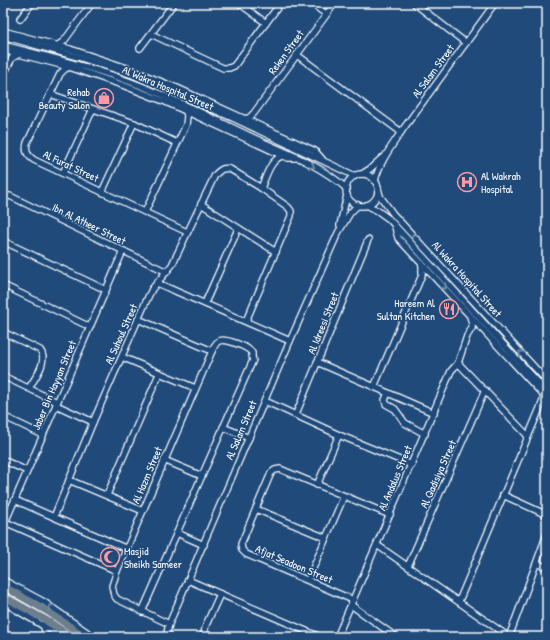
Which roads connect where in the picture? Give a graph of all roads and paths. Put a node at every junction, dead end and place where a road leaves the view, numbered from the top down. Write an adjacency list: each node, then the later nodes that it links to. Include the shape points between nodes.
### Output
1 (32, 3): 11 (street)
2 (92, 3): 16 (street)
3 (174, 3): 14 (street)
4 (239, 3): 12 (street)
5 (310, 3): 10 (street)
6 (335, 3): 10 (street, Reken Street)
7 (414, 3): 17 (street)
8 (495, 3): 17 (street, Al Salam Street)
9 (277, 8): 12 (street)
10 (326, 14): 23 (street, Reken Street)
11 (20, 19)
12 (266, 23): 14 (street, via 234,66 229,68 223,68)
13 (3, 31): 18 (street, Al Wakra Hospital Street)
14 (151, 34): 20 (street)
15 (3, 36): 24 (street, Al Wakra Hospital Street)
16 (67, 38): 18 (street); 21 (street, via 67,46)
17 (466, 43): 42 (street, Al Salam Street)
18 (57, 46): 21 (street, Al Wakra Hospital Street)
19 (4, 48): 22 (street, Al Wakra Hospital Street); 25 (street); 27 (street, Al Wakra Hospital Street)
20 (140, 48)
21 (70, 49): 24 (street); 38 (street, Al Wakra Hospital Street, via 149,76)
22 (19, 54): 25 (street); 26 (street, Al Wakra Hospital Street)
23 (297, 55): 35 (street, Reken Street); 42 (street)
24 (78, 57): 37 (street, Al Wakra Hospital Street, via 133,75)
25 (10, 62): 30 (street)
26 (55, 63): 28 (street, Al Wakra Hospital Street); 29 (street)
27 (80, 65): 28 (street, Al Furat Street); 32 (street, Al Wakra Hospital Street, via 132,82)
28 (69, 67): 29 (street, Al Furat Street); 34 (street, Al Wakra Hospital Street, via 126,86)
29 (60, 74): 31 (street, Al Furat Street)
30 (3, 76)
31 (50, 94): 33 (street); 50 (street, Al Furat Street, via 27,143 26,153 34,160)
32 (181, 104): 34 (street); 47 (street, Al Wakra Hospital Street)
33 (93, 108): 39 (street); 50 (street)
34 (186, 111): 36 (street, Al Wakra Hospital Street); 41 (street)
35 (254, 113): 38 (street, Reken Street); 40 (street)
36 (196, 116): 41 (street); 44 (street, Al Wakra Hospital Street)
37 (233, 118): 38 (street, Al Wakra Hospital Street); 49 (street, Al Wakra Hospital Street)
38 (245, 119): 40 (street, Al Wakra Hospital Street)
39 (134, 123): 43 (street); 56 (street)
40 (256, 124): 49 (street, Al Wakra Hospital Street, via 315,151)
41 (186, 125): 43 (street)
42 (401, 132): 45 (street, Al Salam Street)
43 (177, 143): 62 (street)
44 (270, 150): 46 (street, Al Wakra Hospital Street); 48 (street)
45 (387, 152): 51 (street, Al Salam Street, via 370,170); 53 (street, Al Salam Street)
46 (282, 156): 47 (street, Al Wakra Hospital Street); 48 (street)
47 (297, 158): 57 (street, Al Wakra Hospital Street, one-way to 57, via 339,182)
48 (273, 162): 54 (street)
49 (324, 162): 52 (street, Al Wakra Hospital Street)
50 (63, 174): 56 (street, Al Furat Street)
51 (362, 174): 52 (street); 53 (street, via 372,177)
52 (355, 176): 57 (street, via 349,182)
53 (375, 181): 55 (street)
54 (261, 188): 59 (street, Al Suhoul Street, via 230,169 222,169 215,175); 70 (street, via 291,211)
55 (378, 188): 61 (street, via 377,196); 81 (street, Al Wakra Hospital Street, one-way to 55, via 387,207)
56 (102, 192): 62 (street, Al Furat Street)
57 (347, 192): 60 (street, via 351,201); 66 (street, Al Salam Street)
58 (3, 197): 69 (street, Ibn Al Atheer Street, via 10,196)
59 (201, 204): 64 (street); 65 (street, Al Suhoul Street)
60 (358, 205): 61 (street); 66 (street, Al Salam Street)
61 (367, 205): 63 (street, Al Wakra Hospital Street)
62 (145, 212): 65 (street, Al Furat Street)
63 (395, 225): 71 (street, Al Wakra Hospital Street, via 398,238); 88 (street, Al Wakra Hospital Street)
64 (238, 229): 70 (street); 78 (street)
65 (187, 232): 72 (street, Al Suhoul Street)
66 (338, 233): 89 (street, Al Salam Street)
67 (368, 240): 92 (street, Al Idreesi Street)
68 (3, 241): 77 (street)
69 (123, 251): 72 (street, Ibn Al Atheer Street); 77 (street, Jaber Bin Hayyan Street)
70 (276, 252): 83 (street)
71 (422, 264): 73 (street, Al Wakra Hospital Street); 74 (street)
72 (167, 272): 75 (street, Al Suhoul Street)
73 (435, 277): 74 (street, via 425,276); 80 (street, Al Wakra Hospital Street, one-way to 80)
74 (420, 279): 97 (street)
75 (157, 283): 78 (street); 82 (street, Al Suhoul Street)
76 (3, 285): 84 (street)
77 (106, 290): 84 (street, Jaber Bin Hayyan Street)
78 (204, 304): 83 (street)
79 (485, 306): 81 (street)
80 (470, 316): 85 (street, Al Wakra Hospital Street); 86 (street)
81 (488, 317): 96 (street, Al Wakra Hospital Street, one-way to 81)
82 (138, 318): 90 (street); 91 (street, Al Suhoul Street)
83 (246, 322): 89 (street)
84 (90, 327): 104 (street, Jaber Bin Hayyan Street)
85 (481, 327): 86 (street); 88 (street); 102 (street, Al Wakra Hospital Street)
86 (472, 328): 93 (street, Al Andalus Street)
87 (3, 332): 98 (street, via 43,353 44,360)
88 (494, 333): 102 (street, Al Wakra Hospital Street, via 542,387)
89 (290, 341): 103 (street, Al Salam Street)
90 (212, 352): 99 (street, Al Hazm Street); 111 (street, Al Hazm Street, via 215,344 227,340 248,349 253,360)
91 (122, 357): 94 (street); 110 (street, Al Suhoul Street)
92 (318, 362): 97 (street); 108 (street, Al Idreesi Street)
93 (458, 362): 100 (street); 107 (street, Al Andalus Street, via 451,371)
94 (159, 374): 99 (street); 124 (street)
95 (3, 376): 98 (street)
96 (547, 381)
97 (374, 387): 101 (street)
98 (29, 388): 104 (street)
99 (195, 388): 118 (street, Al Hazm Street)
100 (485, 390): 115 (street); 141 (street, Al Qadisiya Street)
101 (388, 393): 107 (street); 112 (street, via 386,404 395,409 408,425)
102 (546, 396): 106 (street)
103 (265, 401): 108 (street); 116 (street, Al Salam Street)
104 (57, 404): 110 (street); 113 (street, Jaber Bin Hayyan Street)
105 (547, 406): 106 (street)
106 (539, 410): 115 (street)
107 (434, 413): 112 (street, Al Andalus Street)
108 (296, 414): 114 (street)
109 (3, 416): 113 (street)
110 (93, 422): 122 (street, Al Suhoul Street)
111 (223, 427): 116 (street); 121 (street)
112 (425, 434): 119 (street, Al Andalus Street)
113 (43, 435): 120 (street, Jaber Bin Hayyan Street)
114 (339, 435): 119 (street); 123 (street)
115 (528, 436): 126 (street)
116 (249, 438): 137 (street, Al Salam Street)
117 (3, 460): 120 (street)
118 (164, 460): 121 (street); 129 (street, Al Hazm Street)
119 (412, 465): 131 (street, Al Andalus Street)
120 (27, 471): 127 (street, Jaber Bin Hayyan Street)
121 (202, 476): 134 (street)
122 (69, 480): 124 (street); 132 (street, Al Suhoul Street)
123 (318, 485): 125 (street, Afjat Seadoon Street); 128 (street, Afjat Seadoon Street, via 280,469 275,470 271,473)
124 (107, 495): 129 (street)
125 (344, 496): 131 (street, Afjat Seadoon Street); 136 (street)
126 (503, 496): 130 (street); 149 (street)
127 (15, 500): 132 (street); 133 (street, Jaber Bin Hayyan Street)
128 (256, 509): 136 (street); 145 (street, Afjat Seadoon Street, via 241,544 242,550)
129 (143, 511): 139 (street, Al Hazm Street)
130 (547, 515)
131 (390, 516): 138 (street, Al Andalus Street)
132 (54, 517): 139 (street)
133 (4, 525): 143 (street)
134 (177, 533): 137 (street); 152 (street)
135 (547, 534): 140 (street)
136 (326, 538): 145 (street)
137 (204, 544): 144 (street, Al Salam Street)
138 (377, 545): 141 (street); 151 (street, Al Andalus Street)
139 (127, 549): 143 (street, Al Hazm Street)
140 (537, 563): 142 (street); 166 (street)
141 (408, 566): 149 (street)
142 (547, 568)
143 (117, 571): 152 (street, Al Hazm Street, via 112,586 114,595)
144 (188, 580): 147 (street); 153 (street, Al Salam Street)
145 (308, 580): 151 (street, Afjat Seadoon Street)
146 (3, 584): 159 (main road); 160 (street, one-way to 146, via 44,602)
147 (220, 594): 162 (street); 163 (street)
148 (3, 596): 158 (main road)
149 (458, 601): 166 (street)
150 (3, 602): 154 (street)
151 (352, 603): 164 (street, Al Andalus Street); 165 (street, Afjat Seadoon Street)
152 (142, 612): 153 (street, Al Hazm Street)
153 (169, 624): 161 (street, Al Salam Street)
154 (43, 625): 155 (street); 156 (street)
155 (56, 633): 156 (street); 157 (street)
156 (45, 636)
157 (62, 637)
158 (72, 637)
159 (85, 637)
160 (94, 637)
161 (166, 637)
162 (203, 637)
163 (320, 637)
164 (337, 637)
165 (396, 637)
166 (509, 637)

